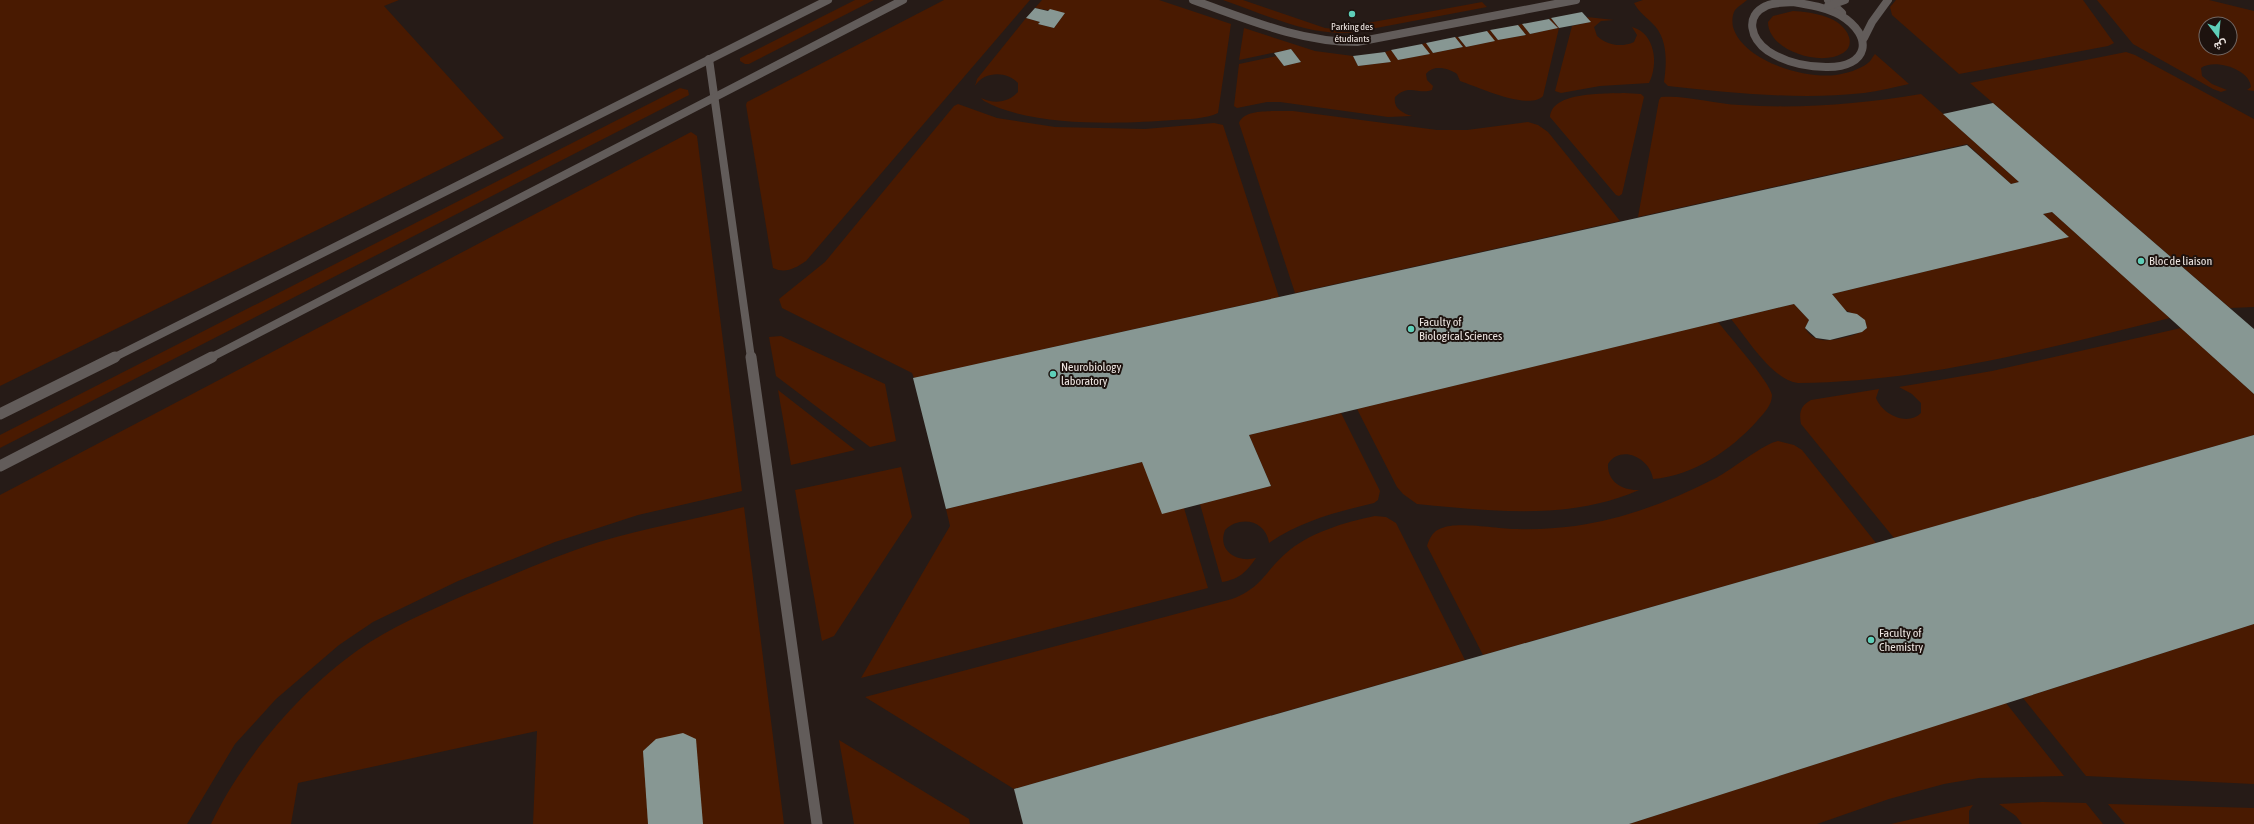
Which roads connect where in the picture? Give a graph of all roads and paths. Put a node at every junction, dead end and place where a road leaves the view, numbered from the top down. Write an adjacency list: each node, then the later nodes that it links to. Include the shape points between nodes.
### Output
1 (828, 0): 12 (lane)
2 (903, 0): 13 (lane)
3 (1193, 0): 4 (lane, via 1302,37 1340,43 1357,42)
4 (1576, 0)
5 (1845, 0): 7 (lane)
6 (1888, 0): 11 (lane)
7 (1831, 2): 9 (lane); 10 (lane)
8 (1769, 3): 9 (lane, via 1793,2); 11 (lane, via 1756,11 1750,19 1750,29 1766,49 1787,60 1818,67 1835,67 1850,63 1860,57 1865,48)
9 (1815, 6): 10 (lane, via 1844,18)
10 (1856, 27): 11 (lane)
11 (1864, 38)
12 (709, 59): 13 (lane); 14 (lane)
13 (715, 98): 15 (lane); 16 (lane)
14 (0, 414)
15 (0, 466)
16 (817, 824)

